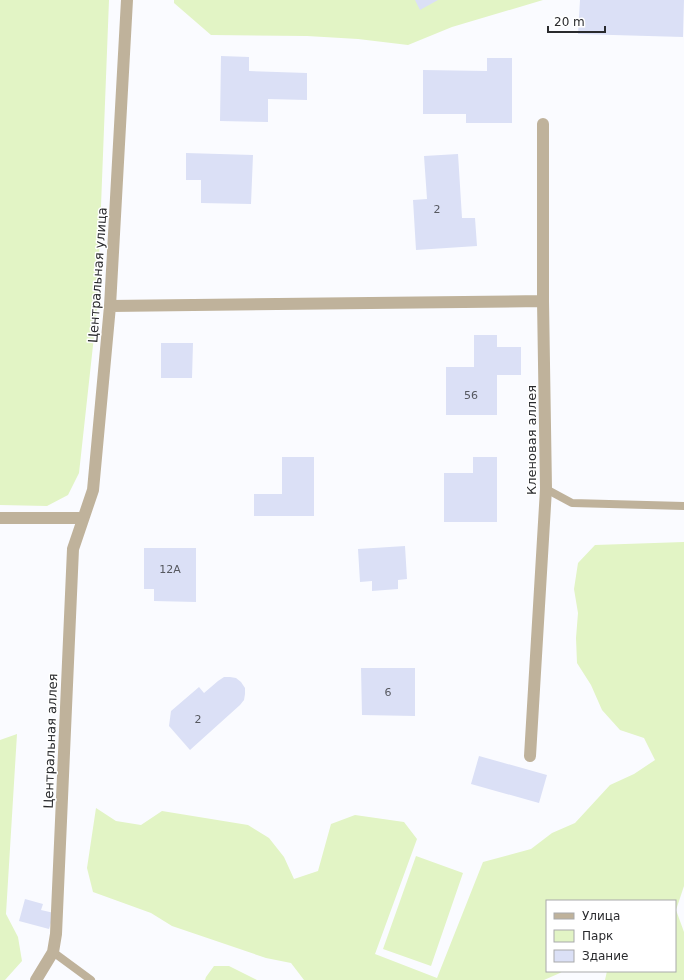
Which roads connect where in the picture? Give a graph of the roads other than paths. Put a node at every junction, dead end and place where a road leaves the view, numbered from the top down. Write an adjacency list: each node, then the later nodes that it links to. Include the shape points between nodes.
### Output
1 (127, 0): 4 (street, Центральная улица)
2 (543, 124): 3 (street, Кленовая аллея)
3 (543, 301): 4 (street); 5 (street, Кленовая аллея)
4 (110, 306): 8 (street, Центральная улица, via 93,490)
5 (546, 489): 6 (lane, via 572,503); 10 (street, Кленовая аллея)
6 (684, 506)
7 (0, 518): 8 (street)
8 (83, 518): 9 (street, Центральная улица)
9 (73, 549): 11 (street, Центральная аллея, via 56,934)
10 (530, 756)
11 (53, 952): 12 (street); 13 (lane)
12 (36, 980)
13 (90, 980)

